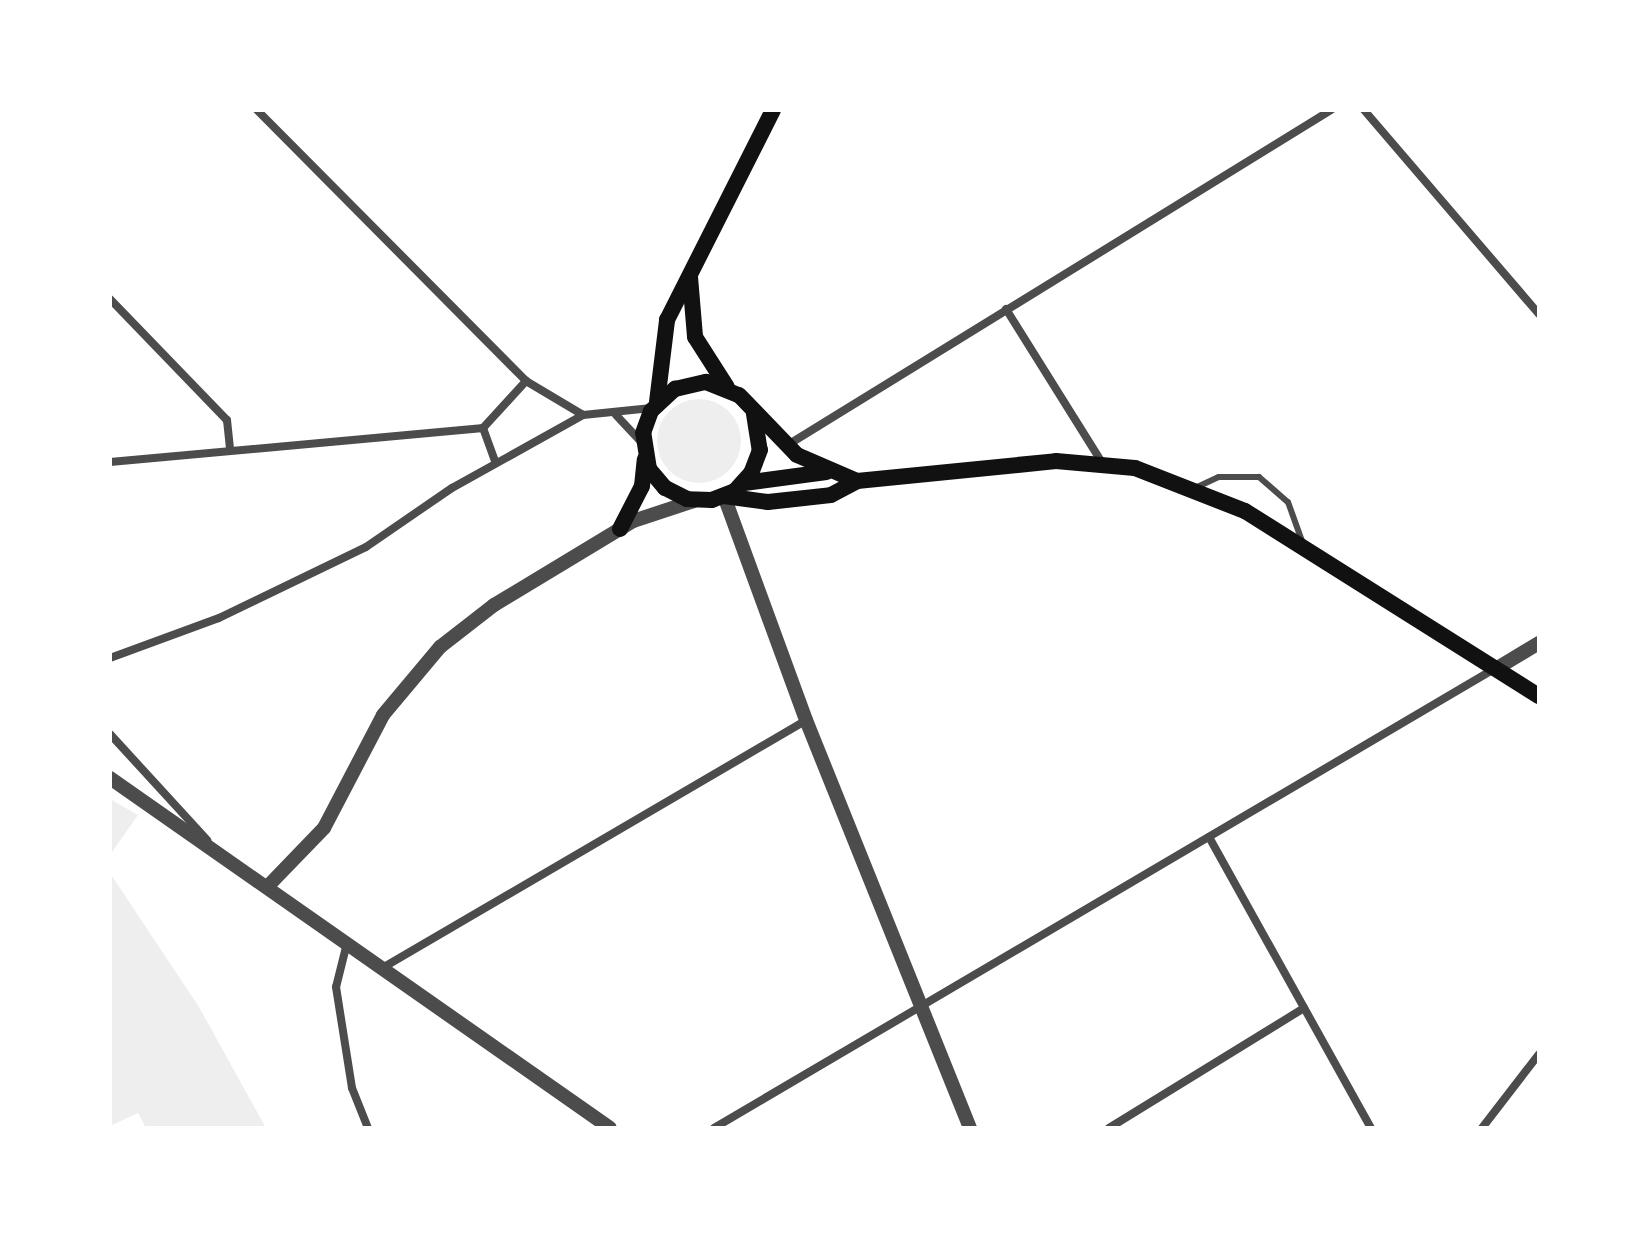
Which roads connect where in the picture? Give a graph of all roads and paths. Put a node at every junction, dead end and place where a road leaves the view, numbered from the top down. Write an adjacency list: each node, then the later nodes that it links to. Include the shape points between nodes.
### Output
1 (257, 110): 9 (street)
2 (773, 110): 5 (main road)
3 (1331, 110): 7 (street)
4 (1364, 110): 8 (street)
5 (690, 275): 10 (main road, via 695,337); 11 (main road, via 667,320)
6 (110, 299): 17 (street, via 227,420)
7 (1006, 309): 16 (street); 21 (street)
8 (1539, 314)
9 (526, 381): 13 (street); 15 (street)
10 (728, 388): 11 (main road, via 695,383); 12 (main road)
11 (656, 405): 14 (street); 18 (main road)
12 (754, 414): 16 (main road); 24 (main road, via 760,450)
13 (583, 415): 14 (street); 20 (street)
14 (616, 415): 18 (street)
15 (483, 428): 17 (street); 20 (street)
16 (785, 447): 22 (main road)
17 (230, 449): 19 (street)
18 (644, 452): 27 (main road, via 665,488); 28 (main road, via 642,486)
19 (110, 462)
20 (496, 463): 31 (street, via 366,547 219,618)
21 (1103, 464): 23 (main road, via 1056,461); 25 (main road, via 1135,468)
22 (829, 471): 23 (main road); 24 (main road)
23 (857, 481): 26 (main road, via 831,495 768,502)
24 (744, 483): 26 (main road)
25 (1194, 488): 29 (main road); 29 (lane, via 1219,477 1259,477 1288,502)
26 (724, 496): 27 (main road); 34 (street)
27 (701, 501): 28 (street, via 669,505)
28 (620, 529): 39 (street, via 494,605 429,658 383,715 324,828)
29 (1304, 547): 32 (main road)
30 (1539, 643): 32 (street)
31 (110, 658)
32 (1499, 667): 33 (main road); 37 (street)
33 (1539, 696)
34 (806, 720): 41 (street); 42 (street)
35 (110, 734): 38 (street)
36 (110, 778): 38 (street)
37 (1209, 837): 42 (street); 43 (street)
38 (212, 847): 39 (street)
39 (269, 885): 40 (street)
40 (348, 943): 41 (street); 45 (street, via 336,987 352,1088)
41 (384, 967): 46 (street)
42 (921, 1007): 47 (street); 48 (street)
43 (1304, 1008): 49 (street); 50 (street)
44 (1539, 1054): 51 (street)
45 (368, 1128)
46 (610, 1128)
47 (714, 1128)
48 (970, 1128)
49 (1109, 1128)
50 (1371, 1128)
51 (1482, 1128)

